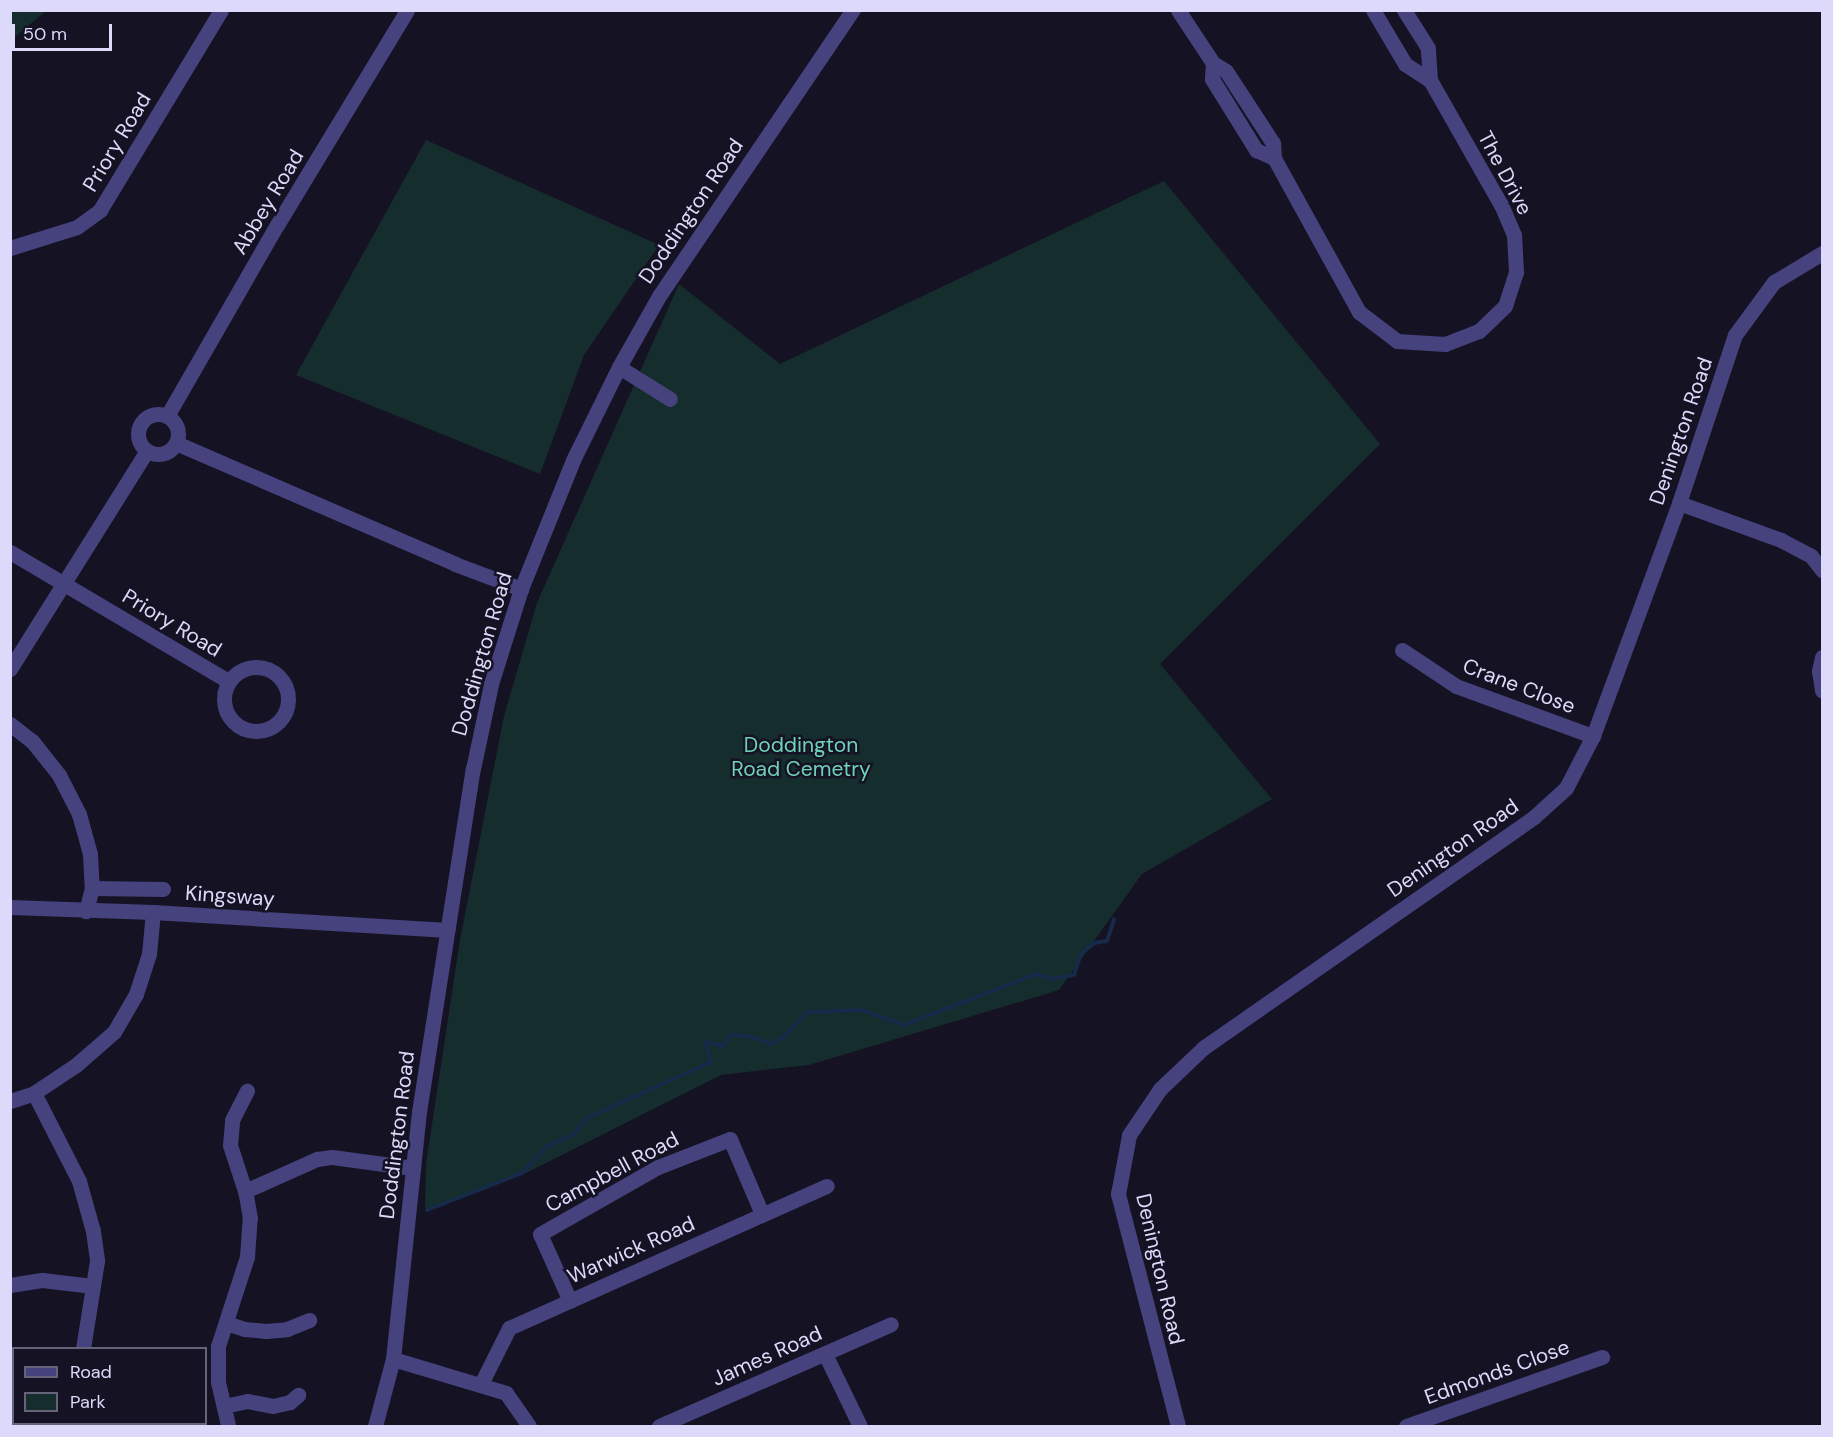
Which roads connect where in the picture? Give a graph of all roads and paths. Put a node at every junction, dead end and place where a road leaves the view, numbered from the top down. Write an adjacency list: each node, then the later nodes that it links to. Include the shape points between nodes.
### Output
1 (221, 10): 8 (street, Priory Road, via 100,210 77,227)
2 (407, 10): 12 (street, Abbey Road)
3 (853, 10): 10 (street, Doddington Road, via 671,277)
4 (1178, 10): 7 (street, The Drive, via 1213,63 1226,71 1273,143 1274,158 1359,312 1396,341 1444,344 1479,331 1505,306 1516,272 1514,235 1501,205)
5 (1373, 10): 7 (street, The Drive, via 1405,64)
6 (1404, 10): 7 (street, The Drive, via 1428,48)
7 (1430, 80)
8 (10, 248)
9 (1822, 253): 15 (street, Denington Road, via 1774,282 1735,335)
10 (619, 367): 11 (street); 19 (street, Doddington Road, via 573,460)
11 (670, 399)
12 (168, 416): 13 (street, via 177,428); 14 (street, via 150,415 141,424 139,441)
13 (176, 443): 14 (street, via 161,454); 19 (street)
14 (147, 451): 18 (street)
15 (1679, 503): 17 (street, via 1781,540 1811,556); 26 (street, Denington Road)
16 (10, 552): 18 (street, Priory Road)
17 (1822, 570)
18 (63, 583): 22 (street); 23 (street, Priory Road)
19 (521, 589): 32 (street, Doddington Road, via 486,705)
20 (1402, 650): 26 (street, Crane Close, via 1456,686)
21 (1822, 657): 24 (street)
22 (10, 669)
23 (228, 681): 23 (street, Priory Road, via 249,666 275,671 289,691 286,713 271,728 246,730 230,718 223,701)
24 (1822, 691)
25 (10, 724): 27 (street, via 32,741 59,775 79,814 90,854)
26 (1593, 736): 59 (street, Denington Road, via 1566,788 1534,818 1203,1048 1160,1089 1129,1136 1118,1194)
27 (92, 888): 28 (street); 30 (street)
28 (163, 890)
29 (10, 907): 30 (street, Kingsway)
30 (86, 911): 31 (street, Kingsway)
31 (153, 912): 32 (street, Kingsway); 34 (street, via 149,954 136,994 114,1032 76,1065)
32 (447, 930): 36 (street, Doddington Road)
33 (247, 1091): 38 (street, via 232,1120 230,1145)
34 (34, 1093): 35 (street); 41 (street, via 79,1181 97,1261)
35 (10, 1101)
36 (413, 1168): 38 (street, via 332,1157 317,1159); 49 (street, Doddington Road)
37 (827, 1186): 39 (street, Warwick Road)
38 (245, 1191): 44 (street, via 250,1218 248,1257)
39 (762, 1214): 42 (street, Warwick Road); 42 (street, Campbell Road, via 730,1139 658,1167 540,1234)
40 (10, 1285): 41 (street, via 42,1280)
41 (93, 1286): 46 (street)
42 (570, 1301): 51 (street, Warwick Road, via 509,1328)
43 (309, 1320): 44 (street, via 286,1329 266,1331)
44 (226, 1323): 50 (street)
45 (891, 1324): 47 (street, James Road)
46 (83, 1347)
47 (825, 1354): 57 (street, James Road); 58 (street)
48 (1602, 1357): 60 (street, Edmonds Close)
49 (393, 1359): 51 (street); 55 (street, Doddington Road)
50 (212, 1383): 53 (street)
51 (481, 1384): 56 (street, via 506,1393)
52 (298, 1395): 53 (street, via 290,1402 273,1406 247,1401)
53 (224, 1406): 54 (street)
54 (228, 1425)
55 (375, 1426)
56 (529, 1426)
57 (659, 1426)
58 (860, 1426)
59 (1178, 1426)
60 (1406, 1426)

